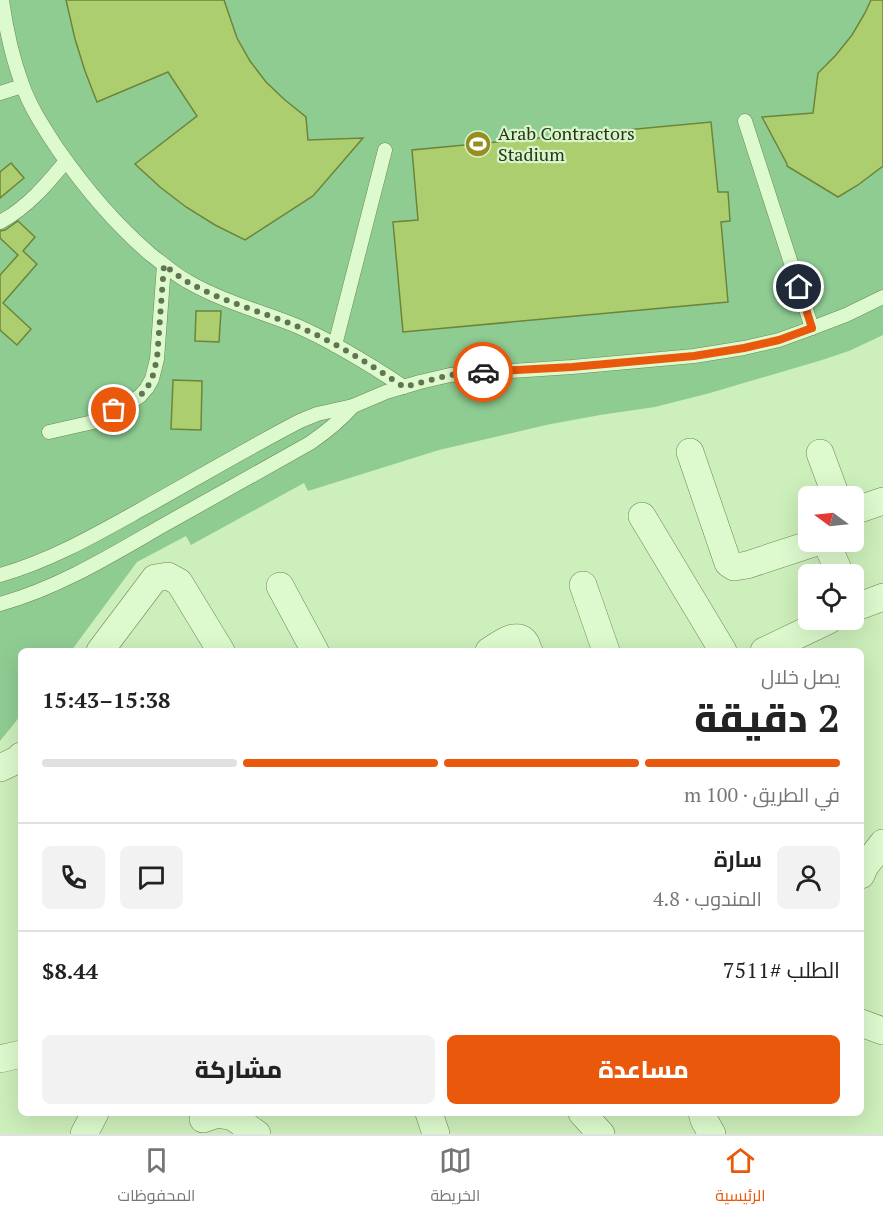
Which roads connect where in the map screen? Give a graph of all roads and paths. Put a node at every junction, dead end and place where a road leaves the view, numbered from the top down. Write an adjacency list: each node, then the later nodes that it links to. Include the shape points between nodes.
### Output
1 (2, 0): 2 (lane)
2 (22, 86): 3 (lane); 6 (lane)
3 (0, 93)
4 (745, 121): 10 (lane)
5 (385, 150): 11 (lane)
6 (66, 161): 7 (lane, via 26,204); 8 (lane, via 111,217)
7 (0, 222)
8 (164, 265): 11 (lane, via 209,293); 14 (lane, via 156,369 147,388 102,420)
9 (883, 297): 10 (lane)
10 (812, 328): 12 (lane, via 779,340 714,353 450,375)
11 (335, 345): 12 (lane)
12 (404, 387): 13 (lane)
13 (353, 406): 15 (lane, via 309,417); 18 (lane, via 326,433)
14 (49, 432)
15 (263, 441): 18 (lane); 24 (lane, via 101,532)
16 (690, 452): 23 (street, via 728,563 734,567 747,565)
17 (820, 453): 19 (street)
18 (274, 463): 28 (lane, via 107,557)
19 (832, 486)
20 (883, 501): 21 (street)
21 (864, 508)
22 (642, 516): 39 (street)
23 (798, 548)
24 (21, 569): 25 (lane); 28 (lane)
25 (0, 575)
26 (583, 585): 38 (street)
27 (280, 586): 35 (street)
28 (28, 595): 30 (lane)
29 (883, 597): 31 (street)
30 (0, 603)
31 (864, 604)
32 (808, 630): 40 (street)
33 (102, 648): 34 (street, via 155,578 168,576 179,582)
34 (218, 648)
35 (313, 648)
36 (494, 648): 37 (street, via 518,637)
37 (528, 648)
38 (605, 648)
39 (721, 648)
40 (770, 648)
41 (18, 759): 42 (street)
42 (0, 768)
43 (883, 843): 44 (street)
44 (864, 870)
45 (864, 1024): 46 (street)
46 (883, 1031)
47 (18, 1055): 48 (street)
48 (0, 1059)
49 (93, 1116): 54 (street)
50 (228, 1116): 55 (street)
51 (430, 1116): 56 (street)
52 (585, 1116): 57 (street)
53 (703, 1116): 58 (street)
54 (84, 1134)
55 (257, 1134)
56 (435, 1134)
57 (601, 1134)
58 (712, 1134)

